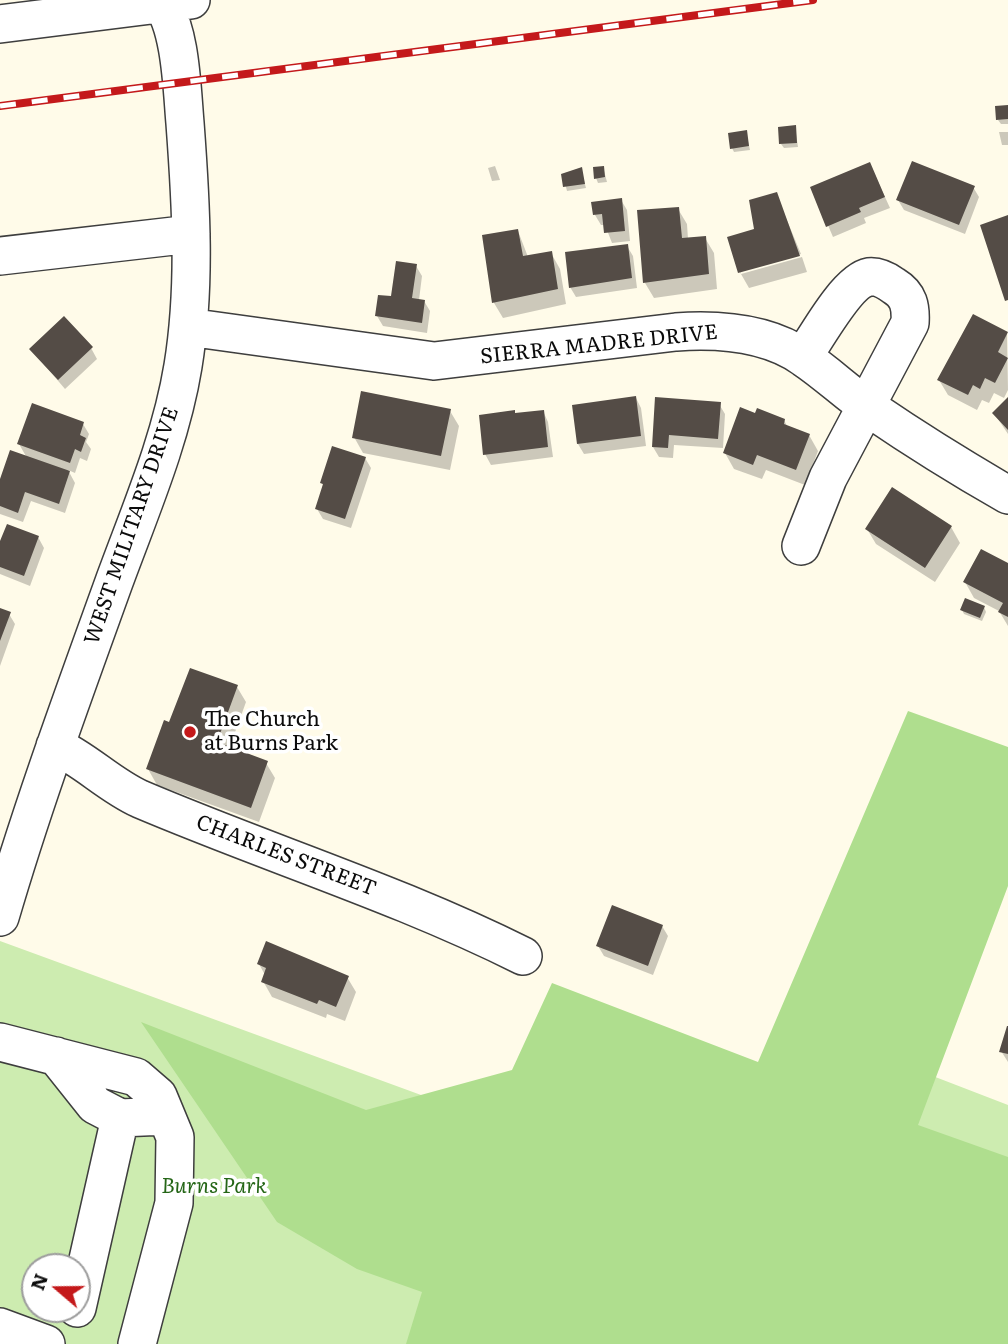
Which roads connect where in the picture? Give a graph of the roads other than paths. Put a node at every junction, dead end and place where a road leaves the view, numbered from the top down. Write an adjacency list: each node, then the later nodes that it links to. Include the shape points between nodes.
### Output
1 (171, 1): 2 (street); 4 (street, WEST MILITARY DRIVE)
2 (85, 8): 3 (street)
3 (0, 24)
4 (191, 234): 5 (street); 6 (street, WEST MILITARY DRIVE)
5 (0, 256)
6 (188, 327): 7 (street, SIERRA MADRE DRIVE, via 434,361 715,329 764,340); 11 (street, WEST MILITARY DRIVE, via 161,454)
7 (803, 357): 8 (street, SIERRA MADRE DRIVE); 8 (street, via 850,288 871,277 900,289 909,301 909,323)
8 (867, 407): 9 (street, SIERRA MADRE DRIVE); 10 (street, via 828,478)
9 (1008, 495)
10 (801, 545)
11 (54, 746): 12 (street, WEST MILITARY DRIVE); 13 (street, CHARLES STREET, via 137,797 458,924)
12 (0, 917)
13 (523, 956)
14 (0, 1042): 15 (street)
15 (56, 1056): 16 (street, via 136,1077 158,1096); 17 (street, via 94,1105)
16 (166, 1116): 17 (street); 23 (street, via 175,1137 173,1203)
17 (120, 1118): 18 (street)
18 (89, 1253)
19 (74, 1323): 22 (street)
20 (0, 1327): 21 (street)
21 (46, 1344)
22 (69, 1344)
23 (137, 1344)

